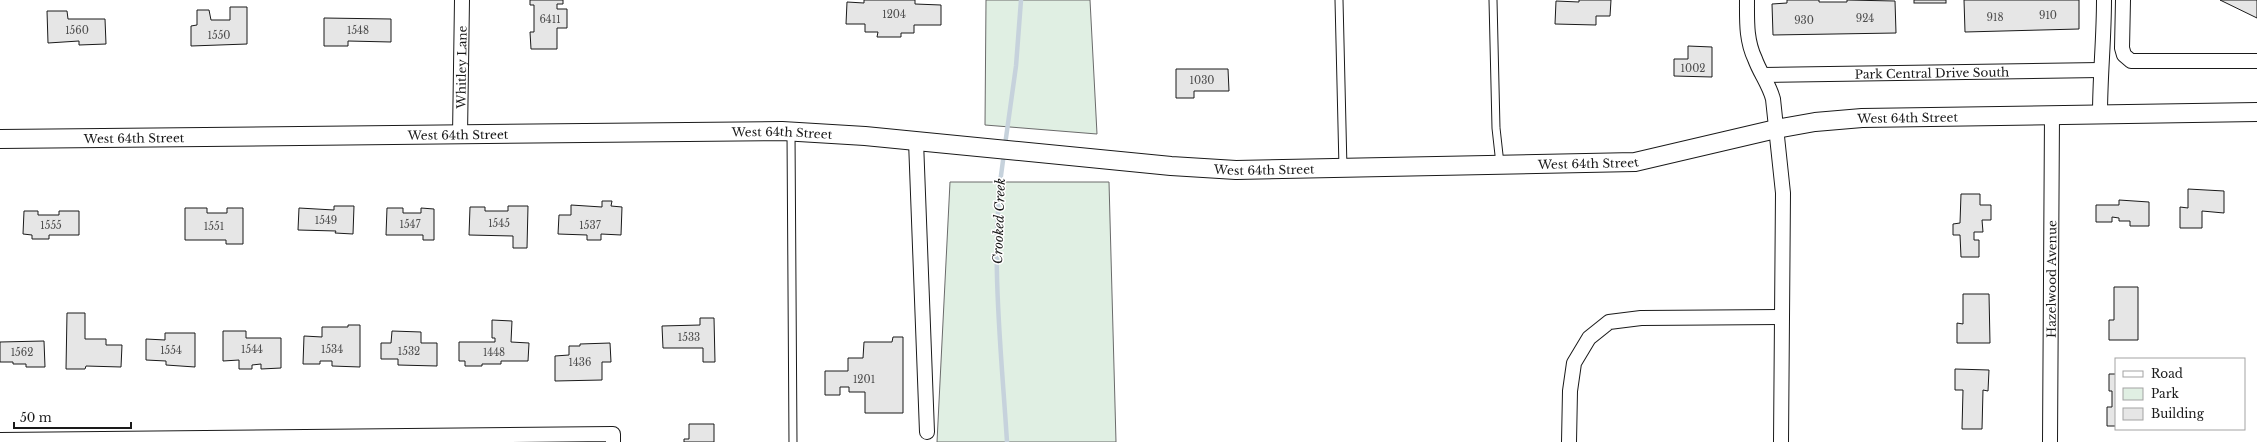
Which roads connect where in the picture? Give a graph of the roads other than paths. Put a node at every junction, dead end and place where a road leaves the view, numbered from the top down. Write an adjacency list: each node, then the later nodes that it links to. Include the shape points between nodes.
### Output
1 (462, 0): 15 (street, Whitley Lane)
2 (1339, 0): 19 (lane)
3 (1493, 0): 18 (lane, via 1496,128)
4 (1747, 0): 9 (street, via 1749,44 1755,61)
5 (2104, 0): 8 (street, via 2104,50)
6 (2123, 0): 7 (street, via 2122,48 2127,57 2137,62)
7 (2257, 61)
8 (2100, 70): 9 (street, Park Central Drive South); 11 (street)
9 (1764, 75): 13 (street, via 1773,99)
10 (2257, 112): 11 (street, West 64th Street)
11 (2100, 114): 12 (street, West 64th Street)
12 (2052, 115): 13 (street, West 64th Street, via 1862,118); 27 (street, Hazelwood Avenue)
13 (1776, 129): 18 (street, West 64th Street, via 1635,162); 20 (street, via 1783,193)
14 (791, 132): 15 (street, West 64th Street); 17 (street, West 64th Street); 24 (lane)
15 (460, 135): 16 (street, West 64th Street)
16 (0, 139)
17 (916, 141): 19 (street, West 64th Street, via 1236,170); 21 (street)
18 (1500, 165): 19 (street, West 64th Street)
19 (1343, 168)
20 (1782, 317): 25 (street, via 1641,318 1609,322 1589,338 1574,363 1570,391); 26 (street)
21 (927, 432)
22 (613, 438): 23 (street)
23 (0, 440)
24 (793, 442)
25 (1569, 442)
26 (1782, 442)
27 (2050, 442)

